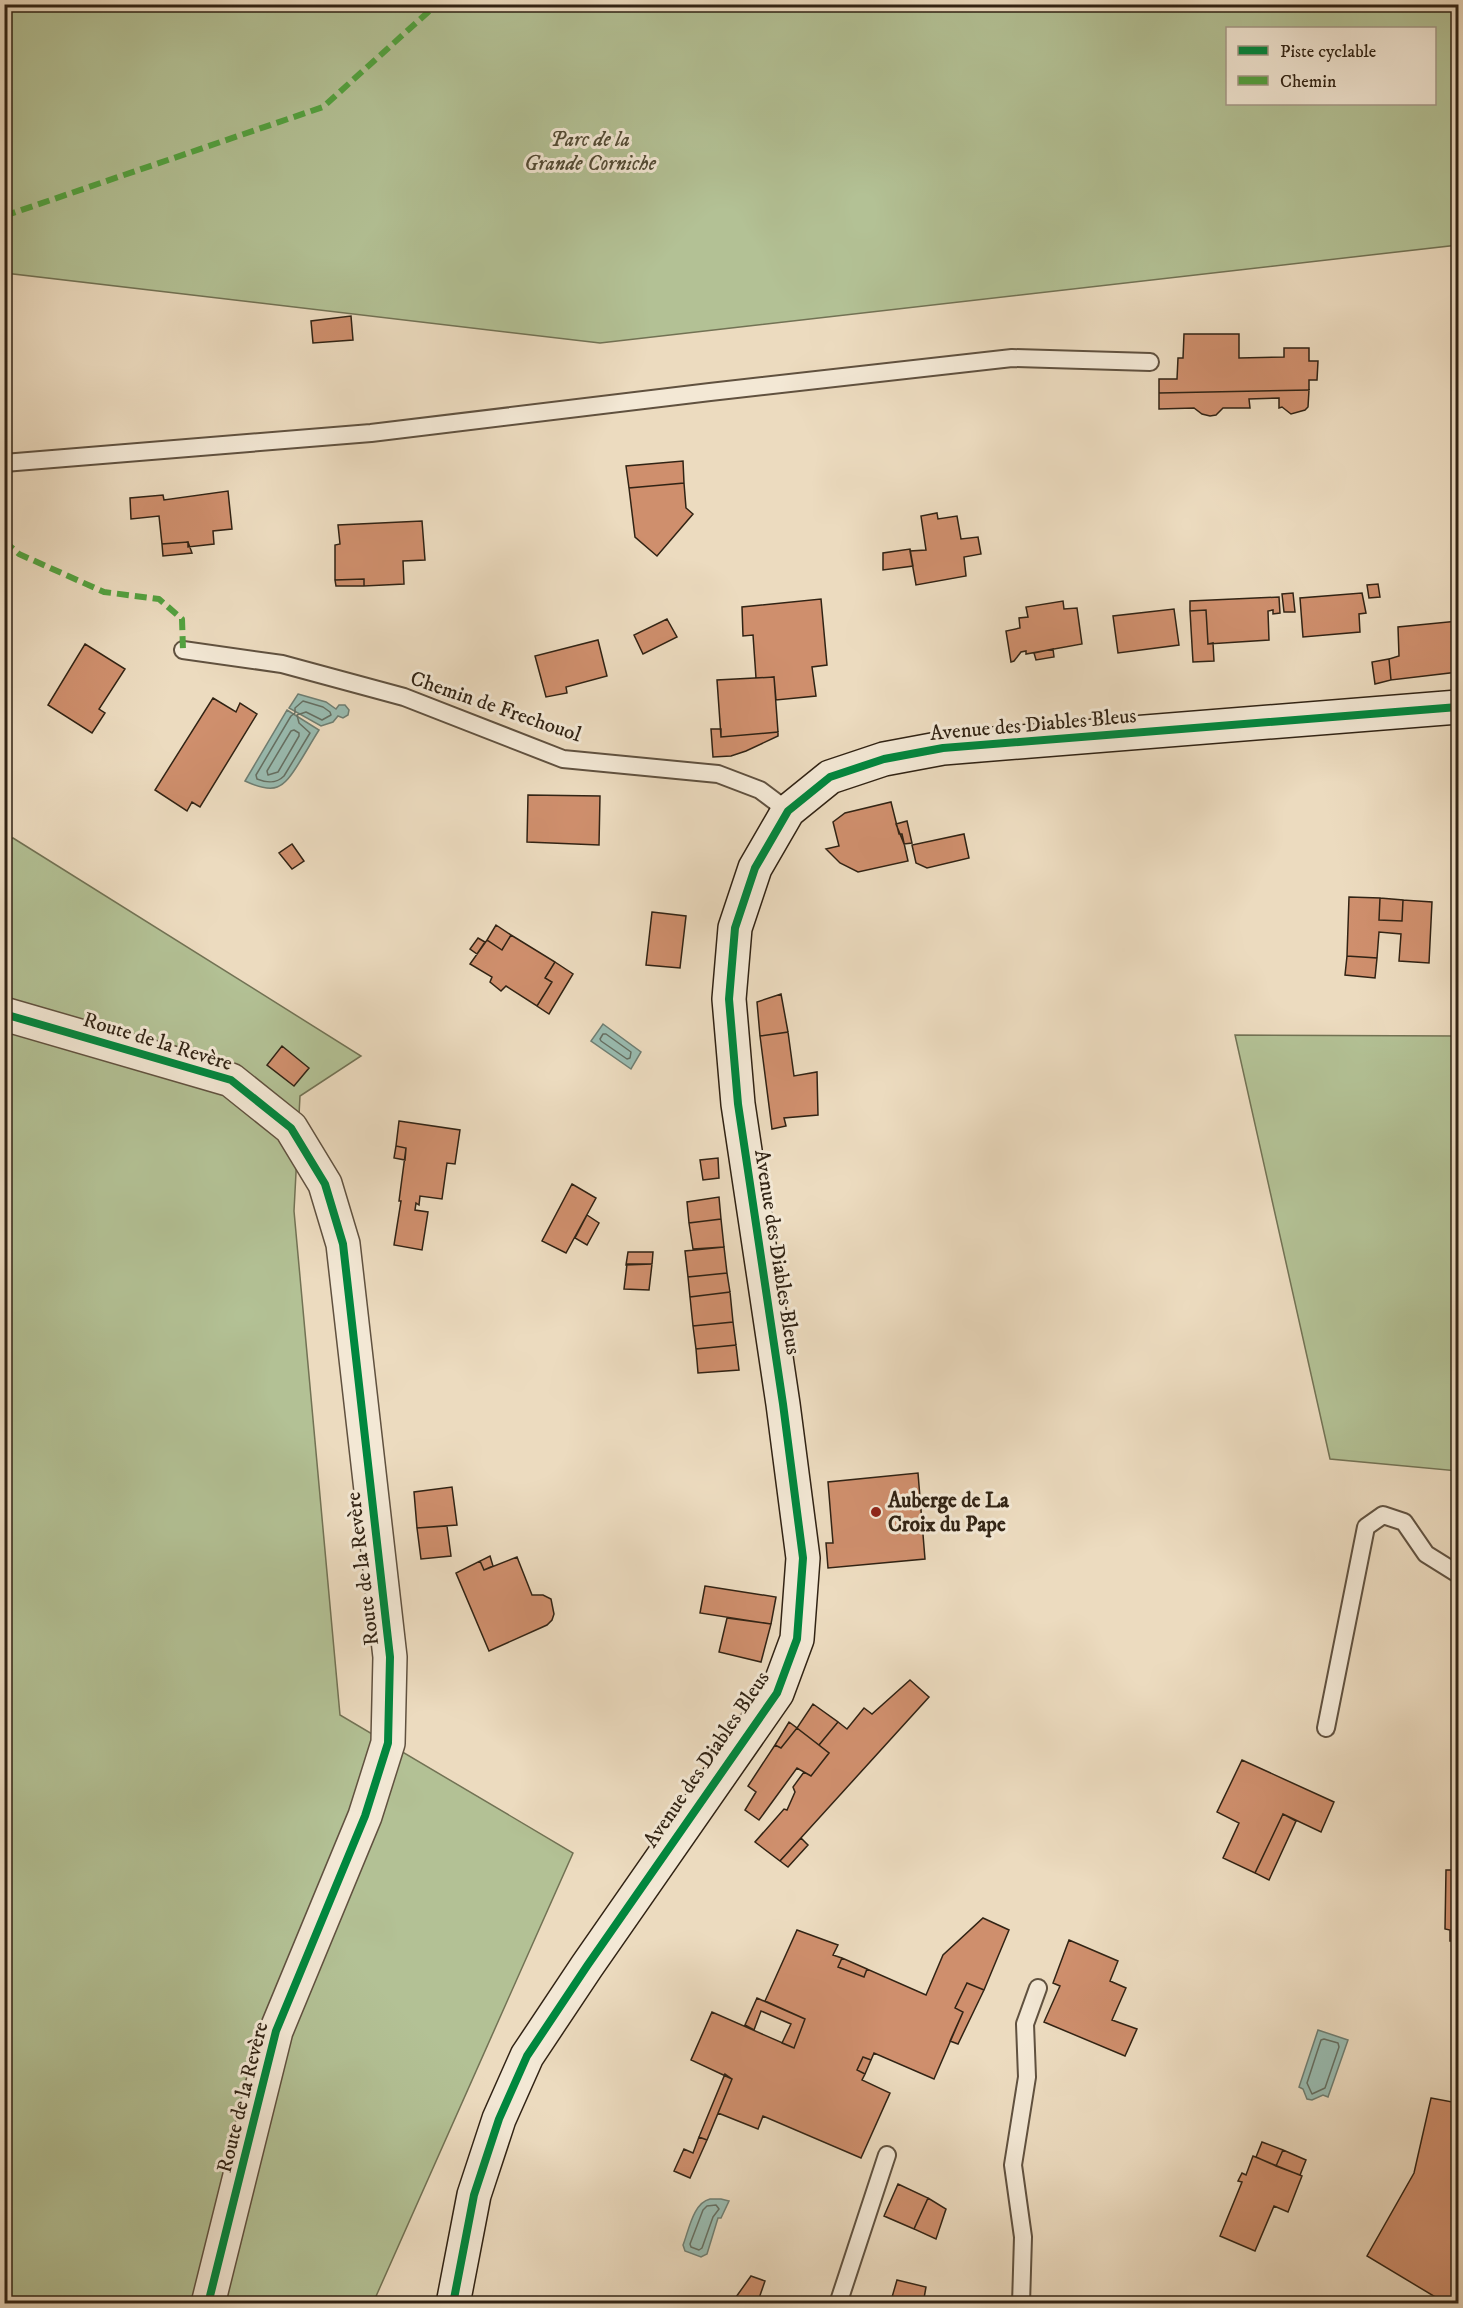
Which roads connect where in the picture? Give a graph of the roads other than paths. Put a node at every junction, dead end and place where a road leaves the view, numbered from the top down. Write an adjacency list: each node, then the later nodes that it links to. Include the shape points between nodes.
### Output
1 (1150, 362): 2 (lane, via 1012,358 371,433)
2 (4, 463)
3 (183, 650): 5 (lane, Chemin de Frechouol, via 282,664 404,697 563,759 718,774 760,790)
4 (1458, 707): 5 (main road, Avenue des Diables Bleus, via 943,748 884,759 830,777)
5 (788, 811): 12 (main road, Avenue des Diables Bleus, via 755,868 735,928 729,999 738,1104 803,1558 797,1639 777,1693 527,2056 499,2119 474,2194)
6 (4, 1014): 11 (main road, Route de la Revère, via 231,1080 291,1128 324,1184 343,1244 390,1657 388,1743 365,1816 276,2031)
7 (1458, 1574): 8 (lane, via 1426,1554 1404,1522 1383,1515 1366,1527)
8 (1326, 1728)
9 (1038, 1988): 14 (lane, via 1025,2024 1027,2077 1014,2165 1023,2237)
10 (887, 2155): 13 (lane)
11 (208, 2304)
12 (453, 2304)
13 (838, 2304)
14 (1022, 2304)

